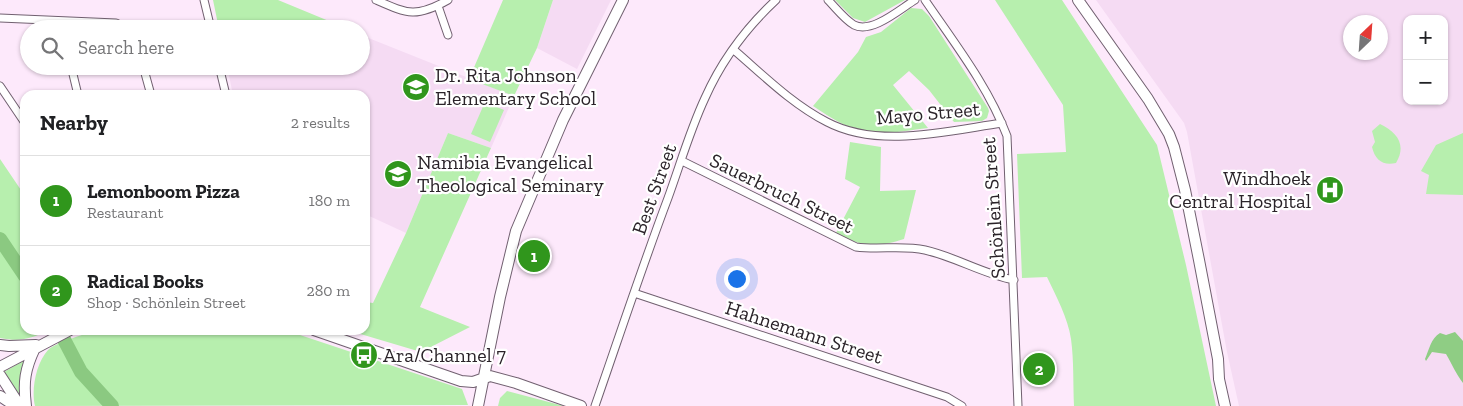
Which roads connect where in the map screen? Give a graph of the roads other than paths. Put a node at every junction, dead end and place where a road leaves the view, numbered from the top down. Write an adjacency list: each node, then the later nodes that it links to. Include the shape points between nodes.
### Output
1 (204, 0): 14 (street)
2 (376, 0): 11 (street, via 408,13)
3 (448, 0): 11 (street)
4 (623, 0): 35 (main road, via 563,120 516,231)
5 (776, 0): 16 (street, Best Street)
6 (828, 0): 7 (street, via 849,21 864,28 884,21)
7 (914, 0)
8 (925, 0): 25 (street, Schönlein Street, via 979,78)
9 (1073, 0): 36 (main road, via 1145,101 1168,147)
10 (1078, 0): 36 (main road, via 1148,99 1171,141 1180,168 1199,260)
11 (438, 6): 15 (street)
12 (0, 18): 13 (street)
13 (20, 20)
14 (209, 20)
15 (448, 35)
16 (734, 50): 25 (street, Mayo Street, via 810,112 854,132 886,136); 26 (street, Best Street, via 705,98)
17 (73, 75): 21 (street)
18 (145, 75): 22 (street)
19 (221, 75): 23 (street)
20 (0, 86): 24 (street)
21 (77, 90)
22 (149, 90)
23 (225, 90)
24 (20, 116)
25 (1002, 123): 27 (street, Schönlein Street, via 1007,136)
26 (682, 161): 27 (street, Sauerbruch Street, via 856,247 926,250); 28 (street, Best Street)
27 (1014, 280): 45 (street, Schönlein Street)
28 (634, 293): 43 (street, Best Street); 44 (street, Hahnemann Street, via 948,397)
29 (60, 335): 32 (main road)
30 (328, 335): 35 (main road, via 461,381 473,382)
31 (0, 345): 32 (main road)
32 (38, 347): 33 (main road); 40 (main road, via 25,375)
33 (0, 368)
34 (0, 375): 39 (main road)
35 (484, 378): 41 (main road); 42 (main road, via 490,376 516,383)
36 (1220, 379): 46 (main road)
37 (0, 396): 38 (main road)
38 (15, 406)
39 (20, 406)
40 (26, 406)
41 (478, 406)
42 (582, 406)
43 (595, 406)
44 (962, 406)
45 (1018, 406)
46 (1225, 406)

